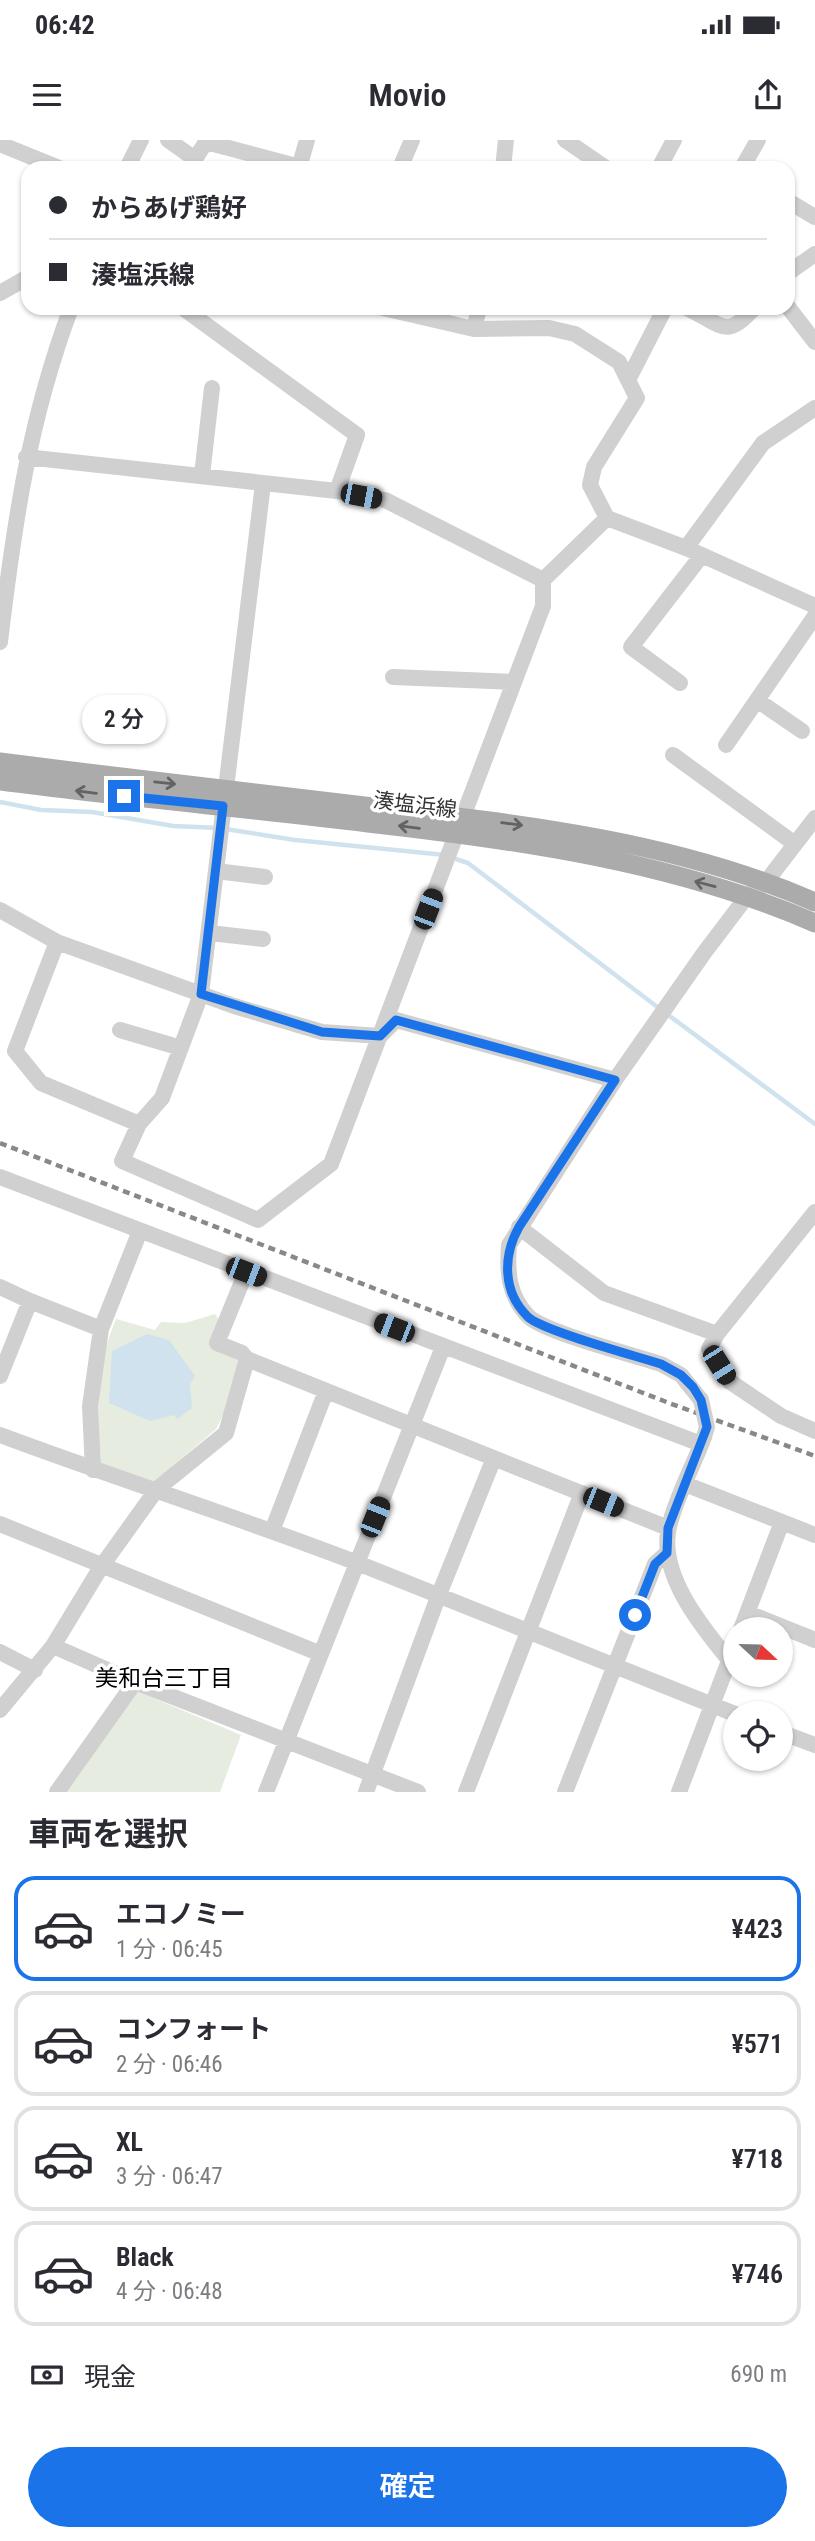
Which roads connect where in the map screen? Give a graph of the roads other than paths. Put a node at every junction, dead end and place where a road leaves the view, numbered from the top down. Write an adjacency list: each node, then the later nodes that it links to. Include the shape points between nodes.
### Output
1 (141, 140): 12 (street)
2 (168, 140): 9 (street, via 195,159)
3 (307, 140): 14 (street)
4 (412, 140): 15 (street)
5 (506, 140): 16 (street)
6 (565, 140): 17 (street)
7 (674, 140): 18 (street)
8 (758, 140): 19 (street)
9 (206, 141): 13 (street)
10 (0, 144): 11 (street)
11 (42, 161)
12 (130, 161)
13 (276, 161)
14 (302, 161)
15 (403, 161)
16 (504, 161)
17 (596, 161)
18 (663, 161)
19 (746, 161)
20 (795, 205): 21 (street)
21 (815, 217)
22 (815, 254): 23 (street)
23 (795, 268)
24 (21, 280): 25 (street)
25 (0, 293)
26 (68, 315): 39 (street, via 51,360)
27 (193, 315): 42 (street, via 357,435)
28 (413, 315): 34 (street)
29 (477, 315): 34 (street)
30 (661, 315): 36 (street)
31 (701, 315): 32 (street, via 729,329)
32 (748, 315)
33 (794, 315): 35 (street)
34 (474, 329): 36 (street, via 550,328 575,334 619,362)
35 (815, 342)
36 (629, 378): 43 (street, via 638,398 594,467 590,485)
37 (212, 388): 40 (street)
38 (815, 408): 44 (street, via 763,443)
39 (26, 457): 40 (street); 48 (street)
40 (202, 475): 41 (street)
41 (263, 484): 42 (street); 58 (street)
42 (337, 491): 45 (street, via 385,500)
43 (607, 518): 44 (street); 45 (street)
44 (694, 552): 46 (street); 51 (street, via 631,647)
45 (543, 580): 50 (street, via 543,606)
46 (815, 606)
47 (815, 616): 52 (street)
48 (0, 642)
49 (393, 677): 50 (street)
50 (514, 682): 60 (street)
51 (680, 683)
52 (757, 700): 53 (street); 54 (street)
53 (802, 732)
54 (726, 745)
55 (673, 755): 61 (street)
56 (0, 762): 58 (main road, 湊塩浜線, one-way to 58)
57 (0, 781): 58 (main road, 湊塩浜線, one-way to 57)
58 (225, 798): 60 (main road, 湊塩浜線); 62 (street)
59 (815, 818): 61 (street)
60 (461, 825): 64 (main road, 湊塩浜線, one-way to 64, via 587,835); 65 (main road, 湊塩浜線, one-way to 60); 74 (street)
61 (795, 844): 64 (street)
62 (216, 872): 63 (street); 69 (street)
63 (265, 877)
64 (766, 883): 65 (street); 66 (main road, 湊塩浜線)
65 (748, 895): 68 (main road, 湊塩浜線); 76 (street)
66 (815, 902)
67 (0, 910): 71 (street)
68 (815, 923)
69 (210, 933): 70 (street); 72 (street)
70 (263, 939)
71 (57, 942): 72 (street); 77 (street, via 15,1051 41,1083)
72 (201, 994): 74 (street, via 322,1032); 75 (street)
73 (120, 1030): 75 (street)
74 (380, 1036): 76 (street, via 396,1020); 77 (street, via 331,1164 258,1220 122,1161)
75 (181, 1048): 77 (street, via 162,1098)
76 (615, 1080): 80 (street)
77 (139, 1124)
78 (0, 1177): 81 (street)
79 (815, 1212): 86 (street)
80 (519, 1227): 86 (street, via 604,1293); 94 (street, bridge, via 509,1245 507,1272 513,1294 529,1318 681,1375 701,1400 707,1427)
81 (140, 1231): 82 (street); 85 (street)
82 (246, 1272): 87 (street); 88 (street, via 217,1343)
83 (0, 1287): 84 (street)
84 (30, 1301): 85 (street); 89 (street)
85 (101, 1329): 96 (street, via 90,1406)
86 (717, 1334): 92 (street, via 709,1349 729,1381 781,1416)
87 (443, 1347): 91 (street); 94 (street)
88 (247, 1359): 90 (street); 98 (street, via 226,1433)
89 (0, 1376)
90 (326, 1391): 91 (street); 103 (street)
91 (411, 1425): 95 (street); 106 (street)
92 (815, 1431)
93 (0, 1435): 96 (street)
94 (703, 1440): 97 (street)
95 (494, 1458): 99 (street); 108 (street)
96 (93, 1470): 98 (street)
97 (685, 1484): 100 (street); 102 (street)
98 (157, 1489): 103 (street); 107 (street)
99 (582, 1493): 102 (street); 111 (street)
100 (782, 1522): 104 (street); 109 (street)
101 (0, 1524): 107 (street)
102 (668, 1528): 105 (street)
103 (272, 1531): 106 (street)
104 (815, 1535)
105 (667, 1553): 113 (street, via 705,1630); 117 (street, via 655,1564)
106 (357, 1563): 108 (street); 116 (street)
107 (101, 1567): 114 (street); 116 (street)
108 (438, 1597): 111 (street); 127 (street)
109 (748, 1613): 110 (street); 112 (street)
110 (746, 1617)
111 (527, 1631): 117 (street); 132 (street)
112 (815, 1640)
113 (723, 1645)
114 (53, 1646): 118 (street); 120 (street)
115 (0, 1652): 118 (street)
116 (321, 1654): 125 (street)
117 (615, 1665): 121 (street); 133 (street)
118 (35, 1670): 123 (street)
119 (723, 1676): 121 (street)
120 (135, 1682): 125 (street); 128 (street)
121 (712, 1705): 122 (street); 134 (street)
122 (723, 1709)
123 (0, 1710)
124 (793, 1737): 126 (street)
125 (286, 1740): 127 (street); 129 (street)
126 (815, 1745)
127 (374, 1774): 130 (street); 131 (street)
128 (57, 1792)
129 (266, 1792)
130 (366, 1792)
131 (418, 1792)
132 (466, 1792)
133 (565, 1792)
134 (679, 1792)

